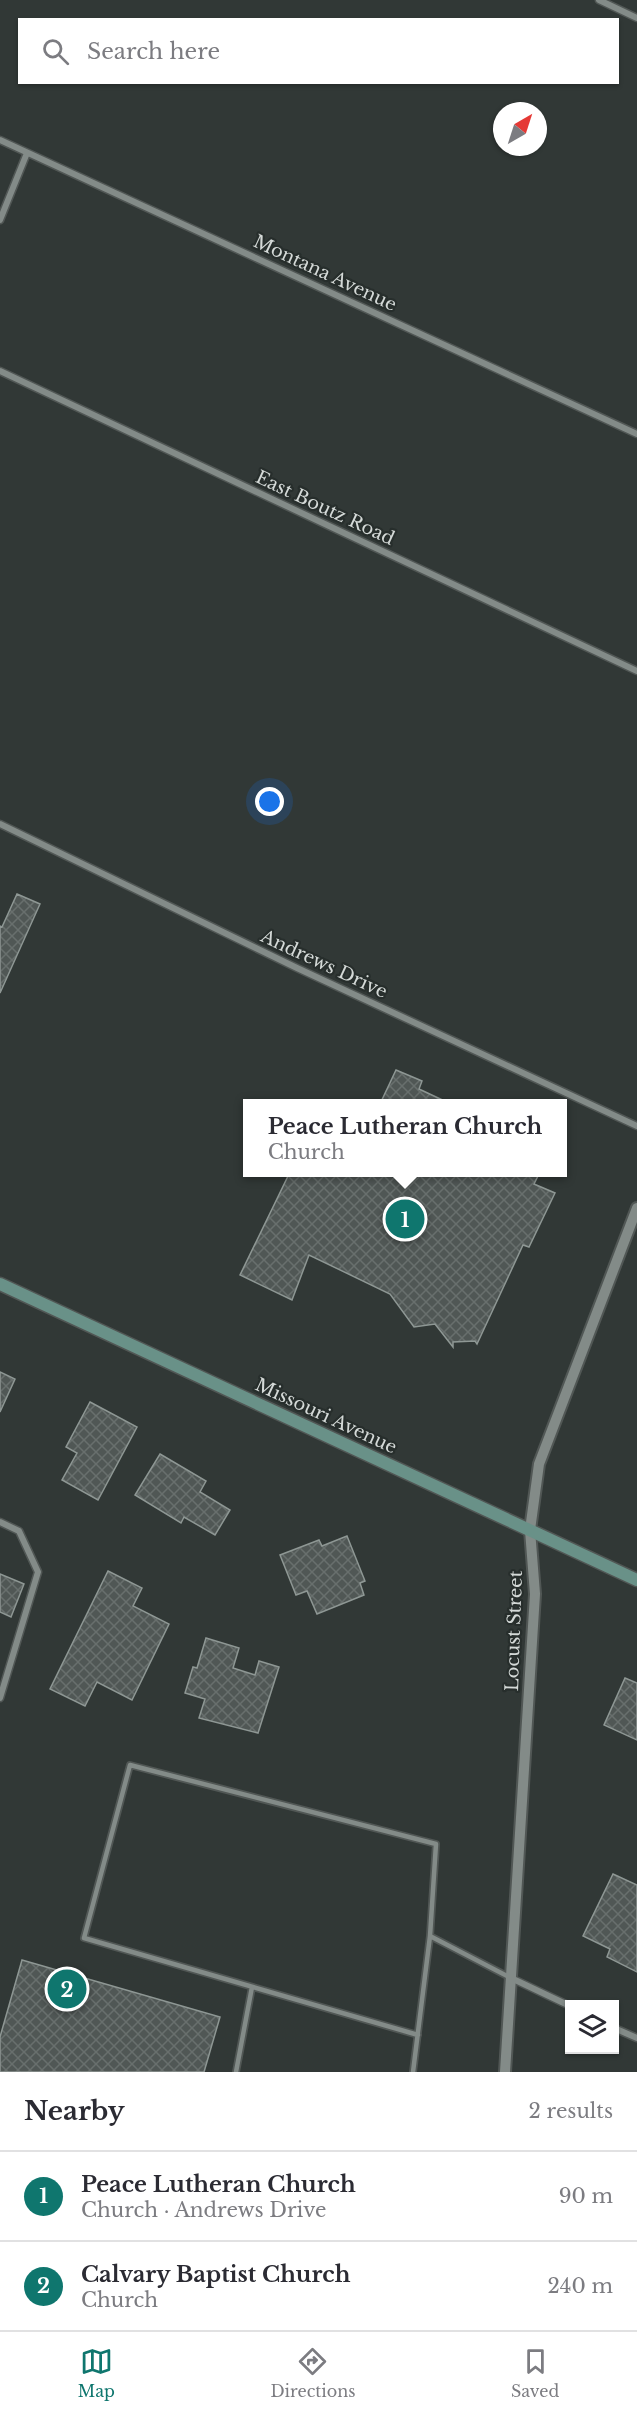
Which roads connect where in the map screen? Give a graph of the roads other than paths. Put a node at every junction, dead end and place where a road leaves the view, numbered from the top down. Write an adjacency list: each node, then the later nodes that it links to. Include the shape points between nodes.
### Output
1 (599, 0): 2 (street)
2 (637, 18)
3 (0, 140): 4 (street, Montana Avenue)
4 (27, 153): 5 (street); 7 (street, Montana Avenue)
5 (0, 220)
6 (0, 371): 8 (street, East Boutz Road)
7 (637, 434)
8 (637, 671)
9 (0, 824): 10 (street, Andrews Drive)
10 (637, 1126)
11 (637, 1208): 14 (street, Locust Street, via 539,1464)
12 (0, 1284): 14 (main road, Missouri Avenue)
13 (0, 1522): 16 (street, via 19,1531 38,1572)
14 (530, 1530): 15 (main road, Missouri Avenue); 18 (street, Locust Street, via 535,1594)
15 (637, 1580)
16 (0, 1698)
17 (430, 1936): 18 (lane); 19 (lane, via 436,1844 130,1765 84,1938); 22 (lane)
18 (511, 1978): 20 (street); 26 (street, Locust Street)
19 (252, 1987): 22 (lane); 24 (lane)
20 (565, 2004)
21 (619, 2030): 23 (street)
22 (418, 2035): 25 (lane)
23 (637, 2038)
24 (236, 2072)
25 (413, 2072)
26 (505, 2072)

